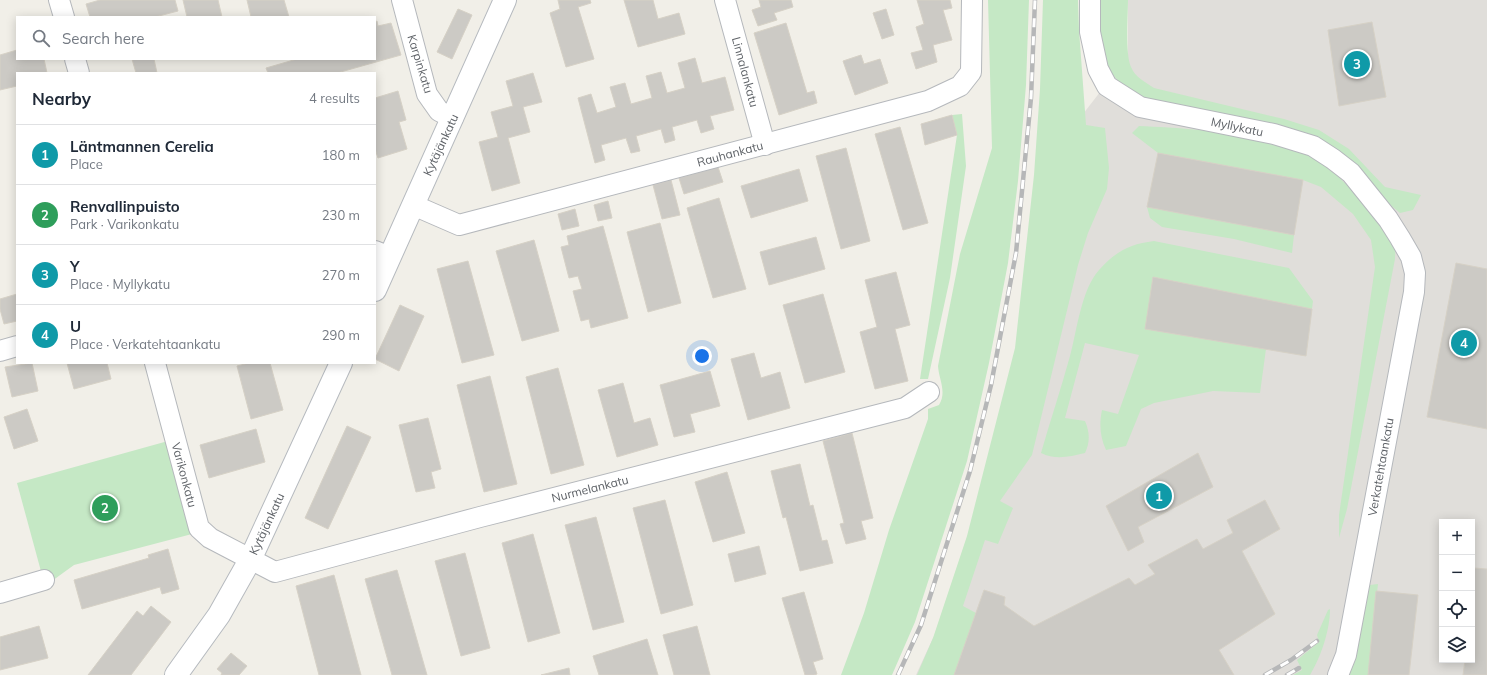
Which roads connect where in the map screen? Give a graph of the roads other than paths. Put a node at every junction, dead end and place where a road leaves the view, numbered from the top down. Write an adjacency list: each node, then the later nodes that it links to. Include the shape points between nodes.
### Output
1 (59, 0): 7 (street)
2 (402, 0): 10 (street, Karpinkatu, via 427,94 438,111)
3 (505, 0): 10 (street, Kytäjänkatu)
4 (725, 0): 11 (street, Linnalankatu)
5 (972, 0): 11 (street, Rauhankatu, via 971,72 960,86 928,101)
6 (1090, 0): 14 (street, Myllykatu, via 1090,32 1098,69 1107,86 1140,108 1274,134 1313,146 1351,173 1388,219)
7 (64, 16)
8 (75, 60): 9 (street)
9 (79, 72)
10 (453, 118): 12 (street, Kytäjänkatu)
11 (765, 145): 12 (street, Rauhankatu, via 459,226)
12 (413, 205): 13 (street, Kytäjänkatu)
13 (382, 254): 15 (street, Kytäjänkatu)
14 (1411, 257): 25 (street, Verkatehtaankatu, via 1415,273 1414,292 1346,654)
15 (376, 285)
16 (16, 346): 17 (street)
17 (0, 350)
18 (154, 364): 21 (street, Varikonkatu, via 199,528 210,538)
19 (341, 364): 21 (street, Kytäjänkatu)
20 (928, 392): 21 (street, Nurmelankatu, via 904,408 275,572)
21 (250, 560): 24 (street, Kytäjänkatu, via 219,614)
22 (44, 580): 23 (street)
23 (0, 593)
24 (176, 675)
25 (1338, 675)

